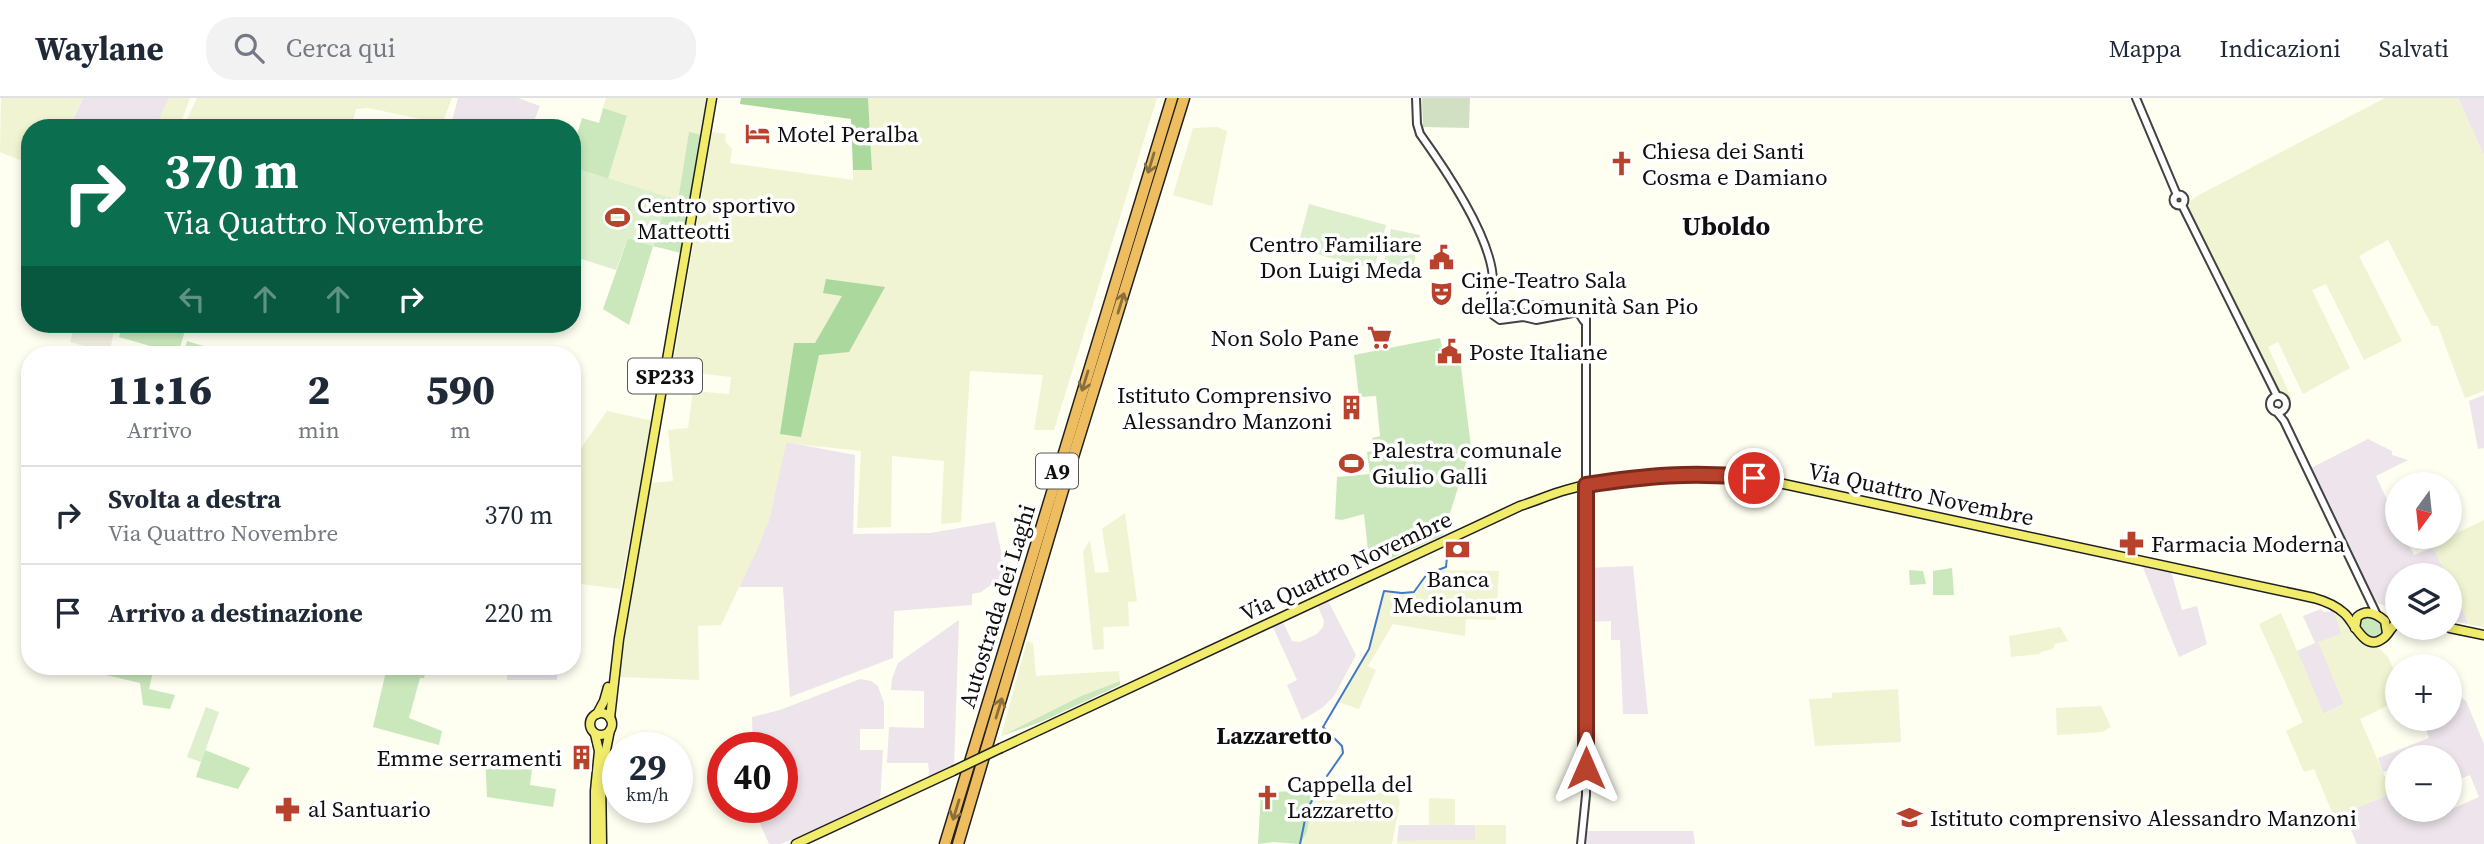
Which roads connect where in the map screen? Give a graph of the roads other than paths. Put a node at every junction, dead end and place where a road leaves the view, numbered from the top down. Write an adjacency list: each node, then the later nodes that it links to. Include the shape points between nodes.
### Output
1 (712, 98): 7 (main road, SP233)
2 (720, 98): 7 (main road, SP233)
3 (1170, 98): 39 (highway, Autostrada dei Laghi / A9, one-way to 39)
4 (1184, 98): 40 (highway, Autostrada dei Laghi / A9, one-way to 4)
5 (1416, 98): 8 (street, via 1420,134 1485,241)
6 (2136, 98): 18 (street, via 2177,195 2174,202 2182,205)
7 (711, 113): 31 (main road, SP233)
8 (1491, 298): 9 (street); 13 (street)
9 (1503, 305): 10 (street); 13 (street)
10 (1531, 305): 11 (street); 15 (street)
11 (1540, 306): 12 (street); 16 (street, via 1543,313)
12 (1583, 306): 14 (street); 17 (street)
13 (1490, 311): 15 (street, via 1500,320)
14 (1574, 312): 16 (street); 17 (street, via 1580,312)
15 (1529, 319): 16 (street)
16 (1539, 319)
17 (1584, 322): 20 (street)
18 (2275, 397): 19 (street, via 2271,406); 19 (street, via 2286,401)
19 (2280, 411): 21 (street)
20 (1586, 485): 22 (main road, Via Quattro Novembre, via 1650,475 1754,478); 38 (main road, Via Quattro Novembre, bridge, via 1520,506); 41 (street, via 1586,795)
21 (2367, 596): 23 (street); 24 (street)
22 (2314, 598): 23 (main road, Via Quattro Novembre, via 2333,600); 27 (main road, Via Quattro Novembre, via 2338,608)
23 (2362, 613): 24 (main road); 27 (main road)
24 (2377, 615): 25 (main road); 26 (main road)
25 (2385, 617)
26 (2385, 621)
27 (2355, 628): 29 (main road, via 2371,641)
28 (2462, 630): 30 (main road)
29 (2385, 635)
30 (2484, 635)
31 (619, 639): 32 (main road, SP233); 33 (main road, SP233)
32 (597, 714): 33 (main road); 35 (main road, SP233, via 589,725)
33 (610, 718): 34 (main road, SP233)
34 (610, 730): 35 (main road, via 605,735); 37 (main road, SP233, via 601,775)
35 (595, 734): 36 (main road, SP233, via 599,751)
36 (595, 844)
37 (602, 844)
38 (796, 844)
39 (946, 844)
40 (958, 844)
41 (1581, 844)

